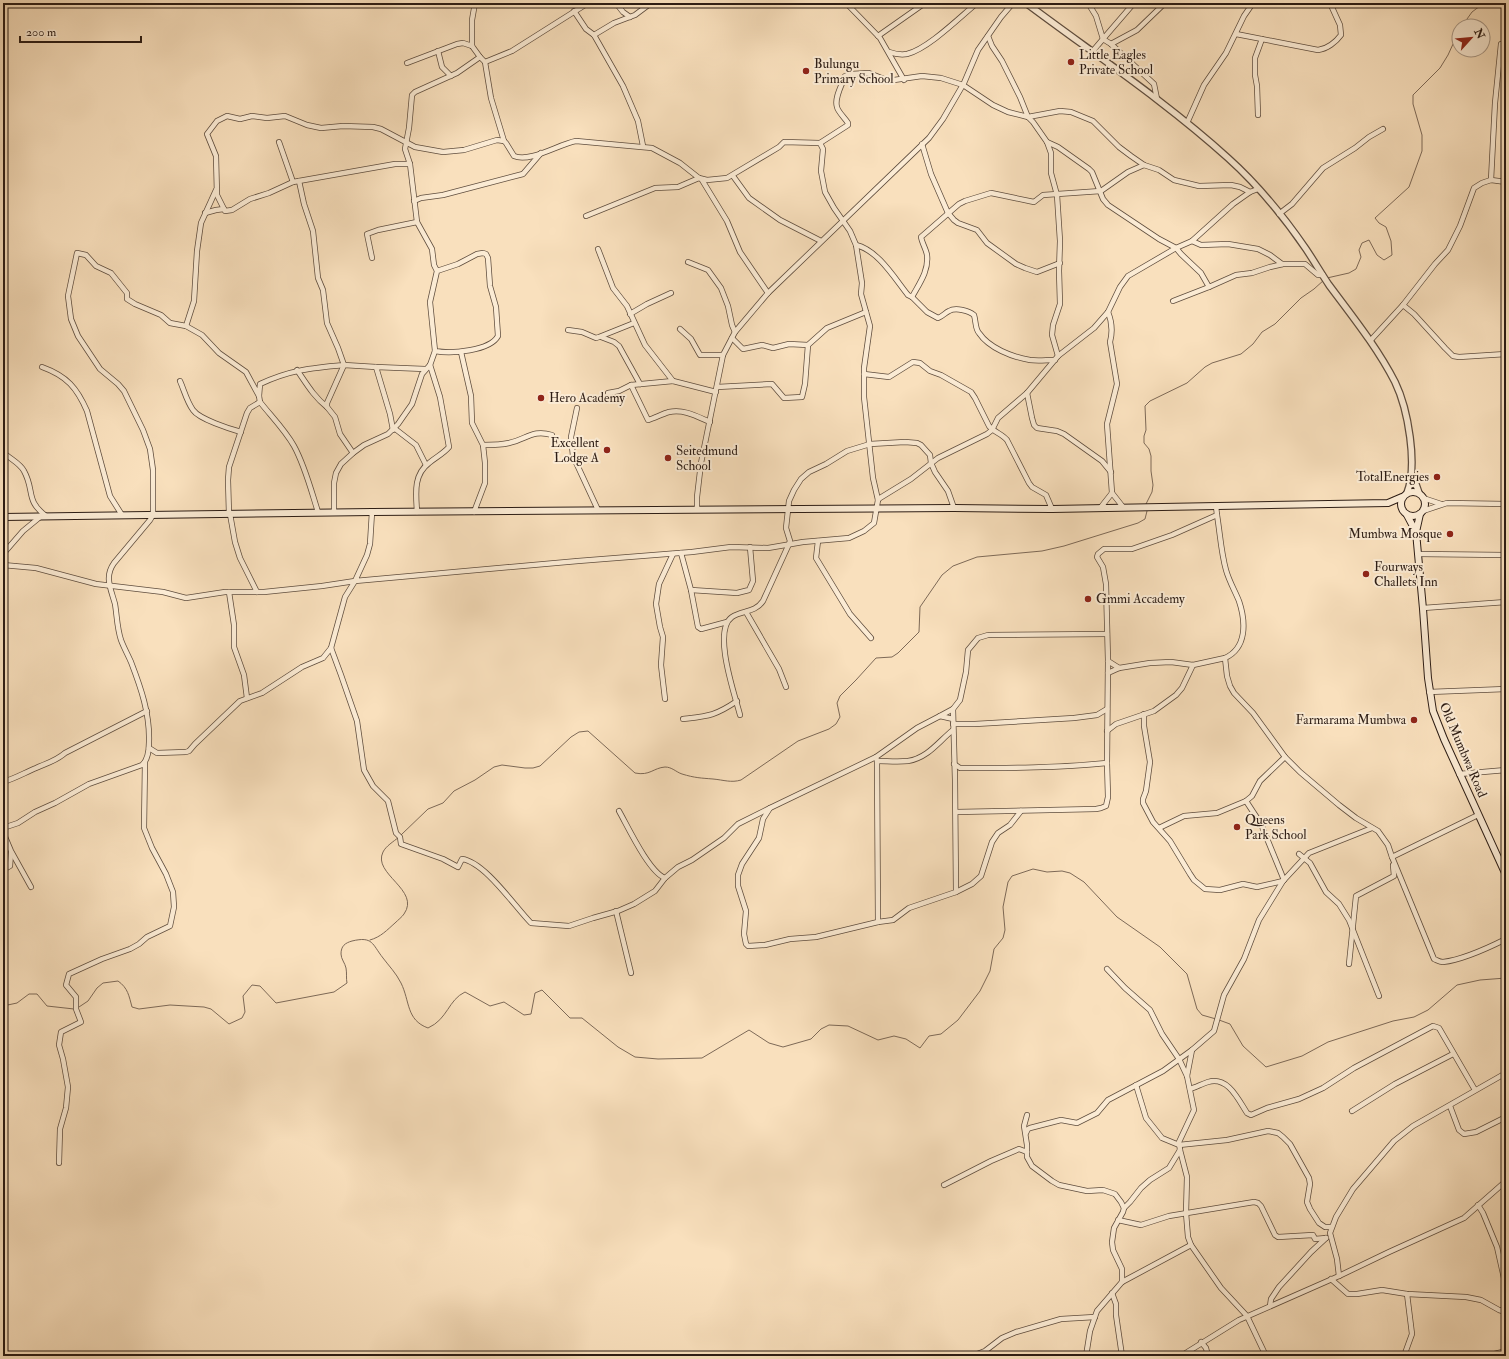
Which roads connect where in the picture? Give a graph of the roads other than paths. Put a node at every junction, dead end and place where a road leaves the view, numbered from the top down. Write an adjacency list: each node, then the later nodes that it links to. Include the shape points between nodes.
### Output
1 (475, 3): 25 (street)
2 (588, 3): 15 (street)
3 (616, 3): 16 (street)
4 (651, 3): 16 (street)
5 (925, 3): 19 (street)
6 (977, 3): 27 (street, via 918,49 903,54)
7 (1013, 3): 20 (street)
8 (1026, 3): 28 (street)
9 (1088, 3): 21 (street, via 1096,16)
10 (1134, 3): 21 (street)
11 (1165, 3): 23 (street, via 1137,30)
12 (1253, 3): 17 (street)
13 (1330, 3): 22 (street, via 1340,25 1341,35 1322,50)
14 (848, 5): 19 (street)
15 (574, 12): 18 (street, via 586,29); 30 (street, via 512,51)
16 (630, 17): 18 (street)
17 (1236, 34): 22 (street); 38 (street, via 1204,85)
18 (594, 35): 46 (street, via 623,86 638,121)
19 (878, 36): 27 (street)
20 (988, 36): 34 (street, via 972,61); 37 (street)
21 (1104, 39): 23 (street); 28 (street)
22 (1262, 39): 36 (street, via 1254,58)
23 (1111, 44): 35 (street, via 1154,84)
24 (1501, 44): 53 (street)
25 (472, 46): 26 (street, via 463,43); 29 (street)
26 (438, 51): 31 (street); 32 (street, via 442,67)
27 (889, 52): 33 (street)
28 (1092, 52): 35 (street)
29 (480, 57): 30 (street); 32 (street)
30 (485, 62): 40 (street, via 491,98)
31 (407, 63)
32 (451, 76): 43 (street, via 412,95)
33 (904, 80): 34 (street, via 930,77); 44 (street, via 884,79 869,73 846,75 837,96 836,106 848,126)
34 (963, 84): 37 (street, via 1001,110); 45 (street, via 943,119)
35 (1157, 99): 38 (street)
36 (1258, 114)
37 (1028, 116): 42 (street); 49 (street, via 1064,111 1089,118 1119,147)
38 (1187, 123): 58 (street, via 1229,159)
39 (1383, 129): 67 (street, via 1323,168 1292,204)
40 (504, 141): 43 (street, via 494,140 464,150 443,152); 47 (street, via 516,157)
41 (279, 142): 55 (street)
42 (1047, 142): 60 (street, via 1089,169); 62 (street, via 1051,153 1051,173)
43 (405, 143): 48 (street); 59 (street, via 373,127 321,128 285,116 252,116 241,119 227,116 217,121 207,134 216,156)
44 (820, 143): 50 (street, via 784,142); 70 (street, via 823,149 822,171 825,192)
45 (922, 144): 66 (street, via 931,174); 70 (street)
46 (643, 146): 47 (street, via 576,141); 52 (street, via 655,149 680,163)
47 (541, 153): 63 (street, via 523,174)
48 (410, 164): 54 (street, via 394,164); 63 (street)
49 (1144, 165): 60 (street, via 1128,172); 61 (street, via 1171,179 1191,185 1231,185)
50 (740, 170): 51 (street); 57 (street)
51 (733, 176): 52 (street, via 714,180); 57 (street)
52 (701, 179): 68 (street, via 678,187 652,189); 84 (street, via 727,221 740,252)
53 (1491, 180): 56 (street); 87 (street, via 1474,188 1448,250)
54 (299, 181): 55 (street); 105 (street, via 313,231 326,323)
55 (293, 182): 64 (street, via 250,199 232,210)
56 (1506, 182)
57 (740, 184): 71 (street, via 749,198 780,220)
58 (1258, 189): 61 (street); 67 (street)
59 (216, 190): 64 (street); 65 (street)
60 (1101, 191): 62 (street); 74 (street, via 1108,205)
61 (1250, 192): 72 (street)
62 (1056, 195): 66 (street, via 1042,195 1034,202 993,192 965,201); 78 (street)
63 (414, 201): 69 (street)
64 (224, 209): 65 (street)
65 (205, 213): 92 (street, via 198,238 194,301)
66 (948, 213): 78 (street, via 958,223 977,230 987,244 1016,264 1037,272); 85 (street, via 921,237 928,263)
67 (1279, 214): 81 (street, via 1306,248)
68 (586, 216)
69 (417, 222): 76 (street, via 368,234); 80 (street, via 432,249)
70 (843, 222): 71 (street); 73 (street)
71 (821, 241): 84 (street)
72 (1192, 241): 74 (street); 79 (street, via 1201,244 1228,244 1263,251)
73 (856, 245): 85 (street, via 882,262); 88 (street, via 862,283 861,294)
74 (1176, 248): 82 (street, via 1201,273); 89 (street, via 1128,276)
75 (598, 249): 90 (street, via 613,288)
76 (372, 258)
77 (688, 262): 95 (street, via 708,270 721,288)
78 (1060, 263): 104 (street, via 1060,304 1052,335)
79 (1282, 264): 81 (street, via 1305,264); 82 (street, via 1236,275)
80 (437, 271): 100 (street, via 430,302); 101 (street, via 477,254 486,254 488,258 498,336 488,344)
81 (1325, 278): 98 (street)
82 (1209, 287): 86 (street)
83 (672, 293): 90 (street)
84 (768, 293): 95 (street)
85 (912, 297): 104 (street, via 927,312 938,318 950,310 970,312 974,315 978,331 984,339 1017,357 1031,360)
86 (1173, 301)
87 (1403, 305): 98 (street); 103 (street, via 1453,356)
88 (866, 312): 99 (street, via 827,328); 111 (street, via 870,330)
89 (1108, 312): 104 (street, via 1094,328); 134 (street, via 1112,323 1110,342 1117,384 1107,421)
90 (630, 314): 91 (street)
91 (634, 323): 96 (street); 113 (street, via 648,349)
92 (186, 326): 119 (street, via 202,334 219,353 246,372); 159 (street, via 170,323 161,315 127,299 127,293 114,275 96,266 86,255 77,254 68,296 71,319 78,336 100,369 124,391 144,430 153,470)
93 (680, 329): 102 (street, via 691,340 700,355)
94 (568, 330): 96 (street, via 596,338)
95 (735, 332): 97 (street)
96 (601, 337): 114 (street, via 619,346)
97 (732, 338): 99 (street, via 743,349 762,345 773,348 785,344); 102 (street)
98 (1370, 341): 135 (street, via 1395,383 1406,414 1413,455)
99 (808, 345): 116 (street, via 806,384 802,397 784,398 772,384)
100 (435, 351): 101 (street); 106 (street)
101 (461, 352): 129 (street, via 471,396 472,423)
102 (723, 354): 116 (street)
103 (1506, 354)
104 (1056, 358): 118 (street)
105 (344, 365): 108 (street); 110 (street); 121 (street, via 328,398)
106 (430, 365): 109 (street); 133 (street, via 440,397 449,447)
107 (42, 367): 161 (street, via 70,382 82,399 110,496)
108 (376, 367): 109 (street); 124 (street)
109 (425, 369): 124 (street, via 412,404)
110 (297, 370): 119 (street, via 260,384); 121 (street, via 312,393)
111 (864, 374): 125 (street, via 889,377 917,362 971,392); 128 (street)
112 (180, 381): 126 (street, via 193,412 218,425)
113 (673, 381): 114 (street); 116 (street)
114 (640, 384): 115 (street)
115 (631, 385): 117 (street); 123 (street, via 648,420 680,411 689,412)
116 (716, 389): 123 (street)
117 (608, 393)
118 (1027, 393): 125 (street, via 998,418); 134 (street, via 1034,425 1037,428 1064,434 1102,461)
119 (259, 396): 120 (street)
120 (260, 402): 126 (street, via 248,410); 152 (street, via 294,445)
121 (327, 407): 131 (street, via 335,417 340,434)
122 (577, 408): 150 (street, via 571,437 573,456)
123 (710, 422): 147 (street, via 701,463)
124 (394, 429): 131 (street); 133 (street, via 416,445)
125 (992, 430): 132 (street); 149 (street, via 1007,440 1029,483 1046,495)
126 (241, 432): 160 (street, via 228,480)
127 (552, 435): 129 (street, via 534,434 510,443)
128 (870, 444): 132 (street, via 917,443 927,450); 139 (street); 151 (street, via 847,451 809,472 794,490)
129 (483, 445): 156 (street, via 485,484)
130 (3, 452): 163 (street, via 23,470 35,506)
131 (353, 453): 153 (street, via 341,464 336,473)
132 (931, 463): 139 (street); 146 (street, via 948,491)
133 (426, 465): 155 (street, via 417,479)
134 (1111, 472): 136 (street)
135 (1412, 472): 137 (street, via 1411,483); 138 (street)
136 (1112, 493): 144 (street); 145 (street)
137 (1405, 495): 138 (main road, via 1411,492); 140 (main road); 157 (main road, via 1400,504)
138 (1421, 495): 141 (street); 158 (main road, via 1425,504)
139 (878, 500): 148 (street)
140 (1388, 503): 143 (main road); 157 (main road)
141 (1441, 504): 142 (street); 158 (street)
142 (1506, 504)
143 (1216, 506): 145 (main road); 162 (street)
144 (1101, 507): 145 (main road); 149 (main road)
145 (1123, 507)
146 (954, 508): 148 (main road); 149 (main road)
147 (697, 509): 150 (main road); 151 (main road)
148 (877, 509): 151 (main road); 166 (street, via 874,524 864,531 849,538)
149 (1052, 509)
150 (598, 510): 156 (main road)
151 (788, 510): 167 (street, via 786,528)
152 (318, 512): 153 (main road); 160 (main road)
153 (334, 512): 154 (main road)
154 (372, 512): 155 (main road); 175 (street, via 370,544)
155 (417, 512): 156 (main road)
156 (474, 512)
157 (1404, 513): 158 (main road, via 1414,516); 165 (main road)
158 (1421, 513): 165 (main road)
159 (153, 514): 160 (main road); 161 (main road); 176 (street, via 148,524 109,569)
160 (230, 514): 179 (street, via 240,558)
161 (122, 515): 163 (main road)
162 (1217, 515): 184 (street, via 1132,549 1101,550 1098,557 1106,584); 187 (street, via 1226,570 1243,621 1241,643)
163 (43, 516): 164 (main road); 170 (street, via 23,531)
164 (3, 517)
165 (1416, 532): 172 (main road, Old Mumbwa Road)
166 (818, 541): 167 (street); 185 (street, via 816,558 850,614)
167 (789, 544): 168 (street, via 768,548); 182 (street, via 763,601 757,608)
168 (750, 547): 169 (street); 177 (street, via 753,581 750,590 737,593)
169 (681, 553): 171 (street); 177 (street)
170 (3, 554)
171 (673, 554): 175 (street, via 578,560); 196 (street, via 659,584 656,604 664,637 661,666)
172 (1418, 554): 173 (street); 181 (main road, Old Mumbwa Road)
173 (1506, 555)
174 (3, 564): 176 (street, via 56,572 75,580)
175 (355, 581): 179 (street); 186 (street, via 345,597)
176 (109, 586): 178 (street, via 163,592 186,598); 200 (street, via 121,641 139,683)
177 (691, 590): 183 (street, via 699,628)
178 (230, 592): 179 (street); 195 (street, via 234,647 244,675)
179 (256, 592)
180 (1506, 602): 181 (street)
181 (1423, 608): 194 (main road, Old Mumbwa Road)
182 (746, 612): 183 (street); 192 (street, via 779,669)
183 (727, 622): 197 (street, via 724,636 726,661)
184 (1107, 634): 188 (street); 198 (street, via 978,638 968,650 960,700)
185 (871, 638)
186 (331, 648): 195 (street, via 323,658 302,667 262,693); 241 (street, via 357,721 364,770 373,786 388,801 401,844 458,867 462,858 469,860 495,881 533,924 569,926)
187 (1225, 658): 189 (street); 212 (street, via 1227,676 1232,689)
188 (1108, 661): 190 (street); 191 (street)
189 (1193, 666): 190 (street, via 1171,662); 201 (street, via 1179,692 1154,711)
190 (1120, 668): 191 (street)
191 (1108, 673): 199 (street)
192 (786, 687)
193 (1506, 689): 194 (street)
194 (1429, 692): 220 (main road, Old Mumbwa Road, via 1439,728)
195 (247, 698): 211 (street, via 235,705 190,751 157,753)
196 (665, 699)
197 (736, 701): 202 (street); 205 (street, via 716,714)
198 (953, 709): 204 (street); 206 (street)
199 (1107, 709): 203 (street); 207 (street)
200 (147, 711): 211 (street); 221 (street, via 50,763)
201 (1144, 714): 208 (street); 229 (street, via 1150,762 1143,803)
202 (740, 715)
203 (1097, 715): 206 (street, via 976,724); 207 (street)
204 (940, 716): 206 (street); 213 (street, via 917,728)
205 (683, 719)
206 (953, 721): 209 (street)
207 (1106, 721): 208 (street); 210 (street)
208 (1116, 724): 210 (street)
209 (953, 730): 213 (street, via 930,752 915,759); 216 (street)
210 (1107, 731): 215 (street)
211 (149, 748): 214 (street)
212 (1285, 757): 222 (street, via 1260,781 1252,796); 230 (street, via 1339,805)
213 (877, 759): 223 (street); 242 (street)
214 (145, 762): 228 (street, via 142,766 89,784 18,823); 264 (street, via 144,828 173,892 174,907 170,926 130,949 69,974 66,985 76,997 80,1022 61,1032 58,1045 68,1087 60,1129)
215 (1107, 763): 217 (street, via 1062,767); 225 (street, via 1106,806 1096,809)
216 (954, 764): 217 (street); 219 (street)
217 (960, 768): 219 (street)
218 (1506, 770): 220 (street)
219 (955, 773): 226 (street)
220 (1459, 774): 227 (main road, Old Mumbwa Road)
221 (3, 782)
222 (1246, 801): 229 (street, via 1217,813 1184,816); 238 (street, via 1261,824)
223 (770, 808): 237 (street, via 738,824 724,838); 242 (street, via 763,819 759,838 738,875 738,886 746,911 746,944 765,945 790,938 816,937)
224 (619, 811): 237 (street, via 643,854 658,875)
225 (1021, 811): 226 (street); 240 (street, via 992,842 981,876)
226 (956, 812): 240 (street)
227 (1478, 815): 234 (street); 236 (main road, Old Mumbwa Road)
228 (4, 827): 231 (street, via 3,832)
229 (1158, 828): 238 (street, via 1194,880 1205,889 1220,890 1243,884 1257,887)
230 (1372, 828): 233 (street); 234 (street, via 1383,837)
231 (11, 851): 235 (street, via 10,866); 239 (street)
232 (1300, 854): 233 (street)
233 (1304, 857): 238 (street); 243 (street, via 1310,862 1326,892 1339,904 1349,920)
234 (1392, 857): 243 (street, via 1394,876 1356,896); 244 (street, via 1434,959 1442,962)
235 (3, 870)
236 (1506, 875)
237 (665, 878): 241 (street, via 650,895)
238 (1284, 880): 249 (street, via 1258,920 1244,959 1224,995 1215,1028)
239 (31, 887)
240 (956, 892): 242 (street, via 909,908 892,920)
241 (616, 911): 247 (street)
242 (878, 922)
243 (1352, 931): 245 (street); 248 (street)
244 (1506, 939)
245 (1349, 964)
246 (1107, 969): 251 (street, via 1150,1010)
247 (631, 973)
248 (1379, 996)
249 (1192, 1050): 251 (street); 253 (street)
250 (1453, 1054): 255 (street, via 1439,1028 1429,1027 1299,1099 1251,1115 1230,1088 1223,1084 1211,1082); 256 (street); 258 (street, via 1395,1084)
251 (1179, 1059): 253 (street); 254 (street)
252 (1506, 1073): 256 (street)
253 (1187, 1076): 255 (street)
254 (1136, 1086): 261 (street, via 1108,1100 1097,1113 1077,1123 1061,1120 1030,1128); 262 (street, via 1146,1118 1162,1138)
255 (1190, 1089): 262 (street, via 1194,1110 1183,1131)
256 (1475, 1090): 257 (street)
257 (1450, 1106): 260 (street, via 1459,1130 1464,1134 1476,1132); 271 (street, via 1422,1120 1394,1141 1361,1182 1352,1189)
258 (1352, 1111)
259 (1027, 1115): 261 (street)
260 (1506, 1117)
261 (1025, 1134): 263 (street)
262 (1180, 1147): 268 (street, via 1169,1168 1141,1188); 269 (street, via 1187,1177); 271 (street, via 1268,1131 1278,1133 1290,1144 1310,1178 1307,1202 1310,1209 1320,1223 1325,1227)
263 (1027, 1152): 266 (street, via 1019,1149 1011,1152); 268 (street, via 1032,1166 1055,1183 1078,1190 1112,1192)
264 (59, 1163)
265 (1506, 1181): 267 (street)
266 (944, 1185)
267 (1478, 1205): 274 (street, via 1464,1218); 277 (street, via 1497,1247)
268 (1124, 1208): 270 (street)
269 (1186, 1213): 270 (street, via 1141,1226); 272 (street, via 1254,1202 1261,1206 1278,1237 1307,1234 1313,1235 1315,1239); 273 (street)
270 (1118, 1220): 276 (street, via 1114,1228 1113,1250 1122,1269)
271 (1331, 1227): 272 (street)
272 (1328, 1237): 274 (street, via 1337,1259); 280 (street, via 1279,1287 1271,1299)
273 (1191, 1245): 276 (street); 283 (street, via 1221,1288)
274 (1339, 1276): 275 (street)
275 (1331, 1279): 279 (street, via 1348,1294 1382,1290); 280 (street)
276 (1122, 1282): 278 (street)
277 (1506, 1288)
278 (1112, 1293): 282 (street); 288 (street, via 1116,1304)
279 (1407, 1294): 281 (street, via 1466,1296); 292 (street, via 1412,1334)
280 (1270, 1306): 283 (street)
281 (1506, 1312)
282 (1095, 1316): 286 (street, via 1061,1319 1016,1332); 287 (street)
283 (1247, 1316): 284 (street); 291 (street)
284 (1201, 1342): 289 (street); 290 (street)
285 (1506, 1351): 293 (street); 294 (street)
286 (972, 1356)
287 (1086, 1356)
288 (1122, 1356)
289 (1181, 1356)
290 (1208, 1356)
291 (1266, 1356)
292 (1404, 1356)
293 (1487, 1356)
294 (1503, 1356)

